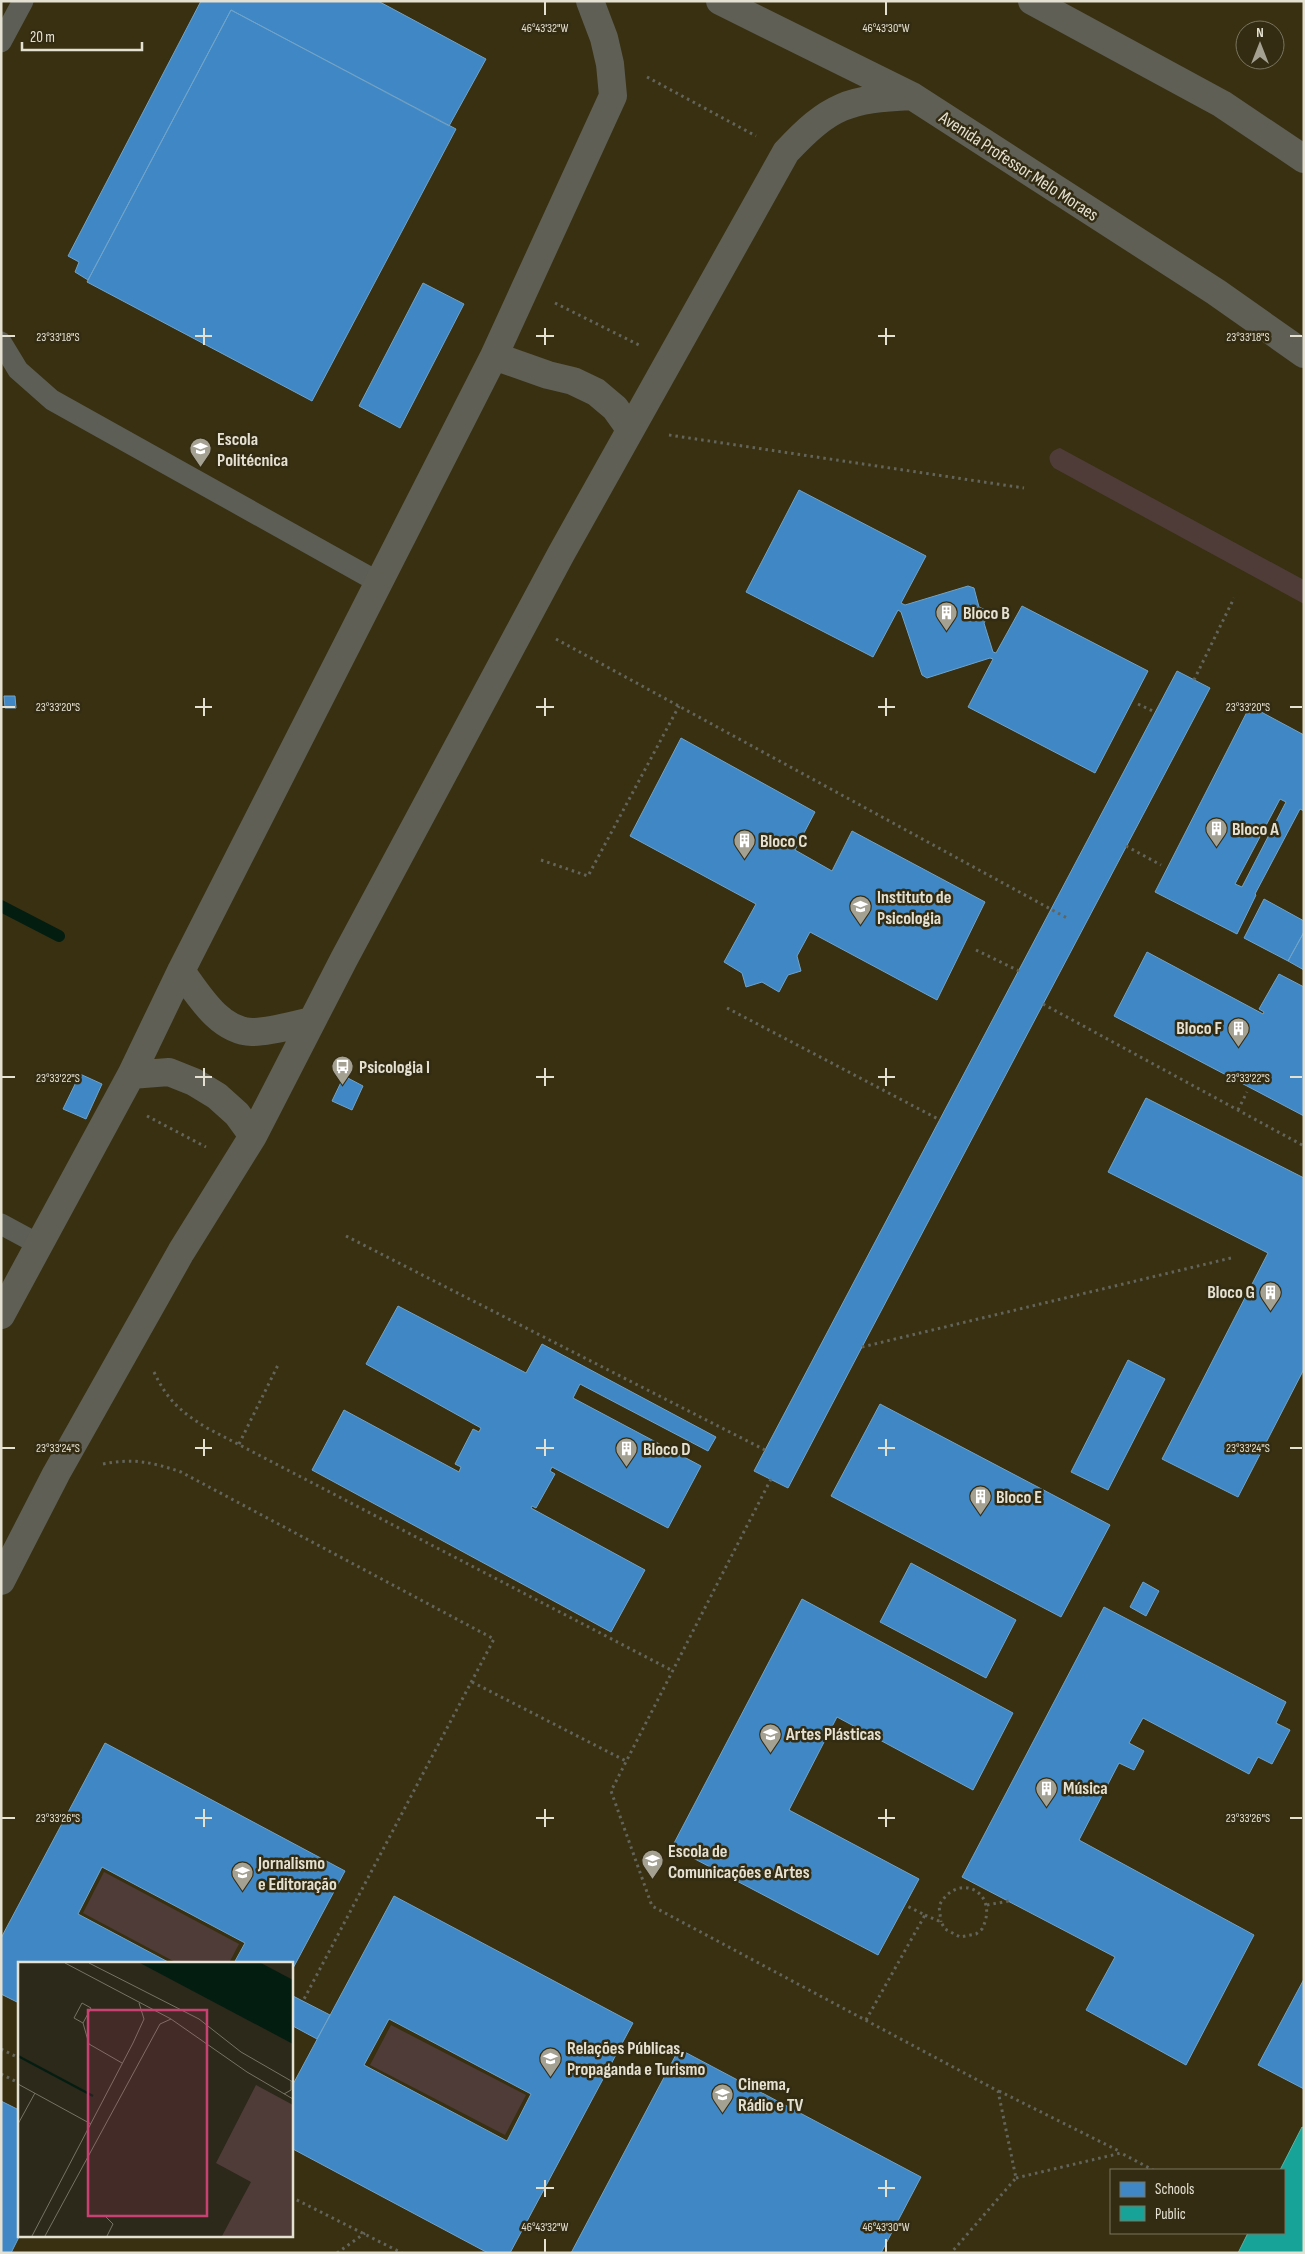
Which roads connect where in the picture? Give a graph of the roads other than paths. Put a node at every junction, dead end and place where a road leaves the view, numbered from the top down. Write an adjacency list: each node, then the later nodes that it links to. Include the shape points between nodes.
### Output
1 (23, 1): 5 (lane)
2 (590, 1): 10 (street, via 604,38 613,96)
3 (720, 1): 6 (street, Avenida Professor Melo Moraes)
4 (1032, 1): 7 (street, via 1222,104)
5 (1, 42)
6 (912, 96): 9 (street, Avenida Professor Melo Moraes, via 1216,292); 11 (street, via 870,98 832,110 805,131 786,152)
7 (1304, 159)
8 (1, 342): 12 (lane, via 18,370 52,400)
9 (1304, 354)
10 (494, 356): 11 (street, via 573,381 596,392 615,408); 12 (street)
11 (630, 429): 14 (street)
12 (378, 582): 13 (street)
13 (181, 971): 14 (street, via 219,1018 234,1028 251,1032); 15 (street)
14 (312, 1021): 16 (street)
15 (131, 1075): 16 (street, via 169,1072 194,1082 237,1114); 18 (street)
16 (253, 1136): 20 (street, via 181,1252 56,1474)
17 (1, 1224): 18 (lane)
18 (38, 1244): 19 (street)
19 (1, 1316)
20 (1, 1581)

